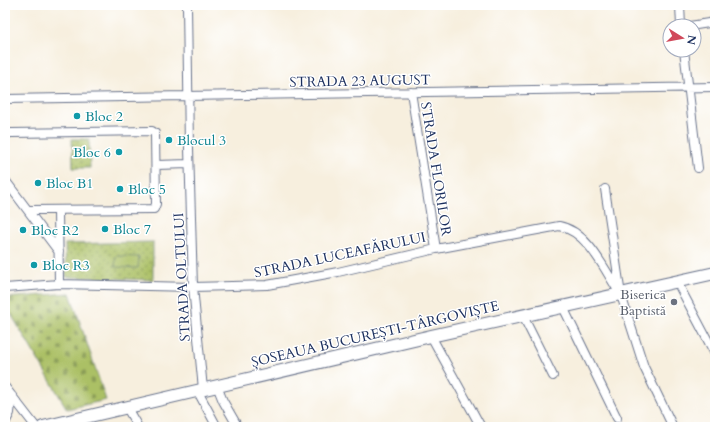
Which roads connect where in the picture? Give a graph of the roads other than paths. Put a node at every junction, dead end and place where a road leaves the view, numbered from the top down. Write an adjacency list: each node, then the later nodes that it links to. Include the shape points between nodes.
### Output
1 (187, 5): 10 (street, STRADA OLTULUI)
2 (680, 5): 3 (street)
3 (681, 18)
4 (715, 22): 5 (street)
5 (702, 24)
6 (685, 58): 7 (street)
7 (687, 87): 8 (street, STRADA 23 AUGUST); 9 (street, STRADA 23 AUGUST); 15 (street)
8 (715, 87)
9 (411, 92): 10 (street, STRADA 23 AUGUST); 20 (street, STRADA FLORILOR)
10 (188, 96): 11 (street, STRADA 23 AUGUST); 13 (street, STRADA OLTULUI)
11 (5, 99)
12 (5, 134): 14 (street, STRADA OLTULUI, via 152,131 156,136)
13 (189, 164): 14 (street); 25 (street, STRADA OLTULUI)
14 (156, 165): 19 (street, STRADA OLTULUI, via 154,209)
15 (698, 168)
16 (5, 180): 18 (street)
17 (605, 189): 27 (street)
18 (28, 210): 19 (street); 21 (street)
19 (58, 210): 21 (street)
20 (436, 249): 25 (street, STRADA LUCEAFĂRULUI, via 272,285); 27 (street, STRADA LUCEAFĂRULUI, via 541,228 565,227 584,239)
21 (59, 252): 24 (street)
22 (715, 274): 23 (main road, ȘOSEAUA BUCUREȘTI-TÂRGOVIȘTE)
23 (676, 282): 27 (main road, ȘOSEAUA BUCUREȘTI-TÂRGOVIȘTE); 31 (street)
24 (60, 284): 25 (street, STRADA LUCEAFĂRULUI); 26 (street, STRADA LUCEAFĂRULUI)
25 (193, 287): 35 (street, STRADA OLTULUI)
26 (5, 288)
27 (621, 295): 28 (main road, ȘOSEAUA BUCUREȘTI-TÂRGOVIȘTE); 46 (street, via 644,367)
28 (563, 307): 29 (main road, ȘOSEAUA BUCUREȘTI-TÂRGOVIȘTE); 38 (street)
29 (523, 316): 30 (main road, ȘOSEAUA BUCUREȘTI-TÂRGOVIȘTE); 32 (street)
30 (431, 336): 33 (main road, ȘOSEAUA BUCUREȘTI-TÂRGOVIȘTE); 45 (street)
31 (715, 354)
32 (553, 376)
33 (217, 386): 35 (main road, ȘOSEAUA BUCUREȘTI-TÂRGOVIȘTE); 44 (street)
34 (5, 387): 36 (street)
35 (200, 390): 37 (main road, ȘOSEAUA BUCUREȘTI-TÂRGOVIȘTE); 43 (street)
36 (12, 396): 39 (street, via 10,412); 40 (street)
37 (127, 408): 41 (main road, ȘOSEAUA BUCUREȘTI-TÂRGOVIȘTE); 42 (street)
38 (617, 418)
39 (5, 423)
40 (36, 427)
41 (43, 427)
42 (138, 427)
43 (217, 427)
44 (238, 427)
45 (481, 427)
46 (673, 427)

